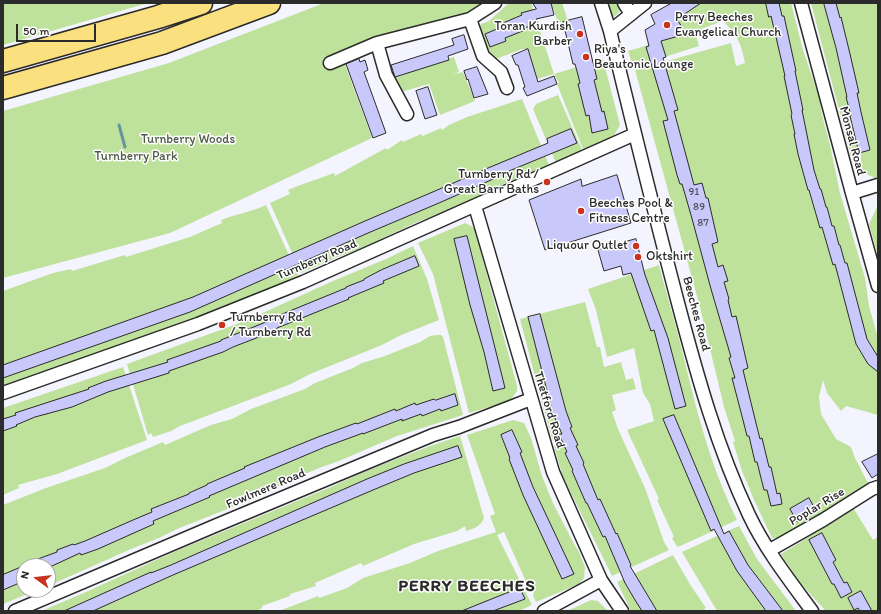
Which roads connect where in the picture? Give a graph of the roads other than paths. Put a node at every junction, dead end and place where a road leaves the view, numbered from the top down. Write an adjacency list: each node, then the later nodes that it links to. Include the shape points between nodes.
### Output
1 (201, 3): 12 (highway)
2 (269, 3): 14 (highway, via 162,43)
3 (495, 3): 9 (street)
4 (601, 3): 10 (street, Beeches Road)
5 (624, 3): 8 (street)
6 (645, 3): 8 (street)
7 (801, 3): 19 (street, Monsal Road)
8 (631, 14): 10 (street)
9 (470, 19): 11 (street); 15 (street, via 483,56 501,72)
10 (610, 31): 17 (street, Beeches Road)
11 (377, 44): 13 (street); 16 (street, via 386,75)
12 (3, 61)
13 (330, 62)
14 (3, 88)
15 (507, 88)
16 (407, 114)
17 (635, 134): 20 (street, Turnberry Road); 25 (street, Beeches Road, via 695,364 722,452 750,516)
18 (878, 185): 19 (street)
19 (852, 193): 21 (street, Monsal Road)
20 (475, 206): 22 (street, Turnberry Road, via 303,282 198,324); 23 (street, Thetford Road)
21 (878, 286)
22 (3, 393)
23 (531, 399): 26 (street, Thetford Road, via 553,472); 27 (street, Fowlmere Road, via 433,435)
24 (878, 487): 25 (street, Poplar Rise)
25 (770, 550): 30 (street, Beeches Road, via 781,570)
26 (601, 580): 28 (street); 29 (street, Thetford Road)
27 (15, 611)
28 (544, 611)
29 (622, 611)
30 (812, 611)

